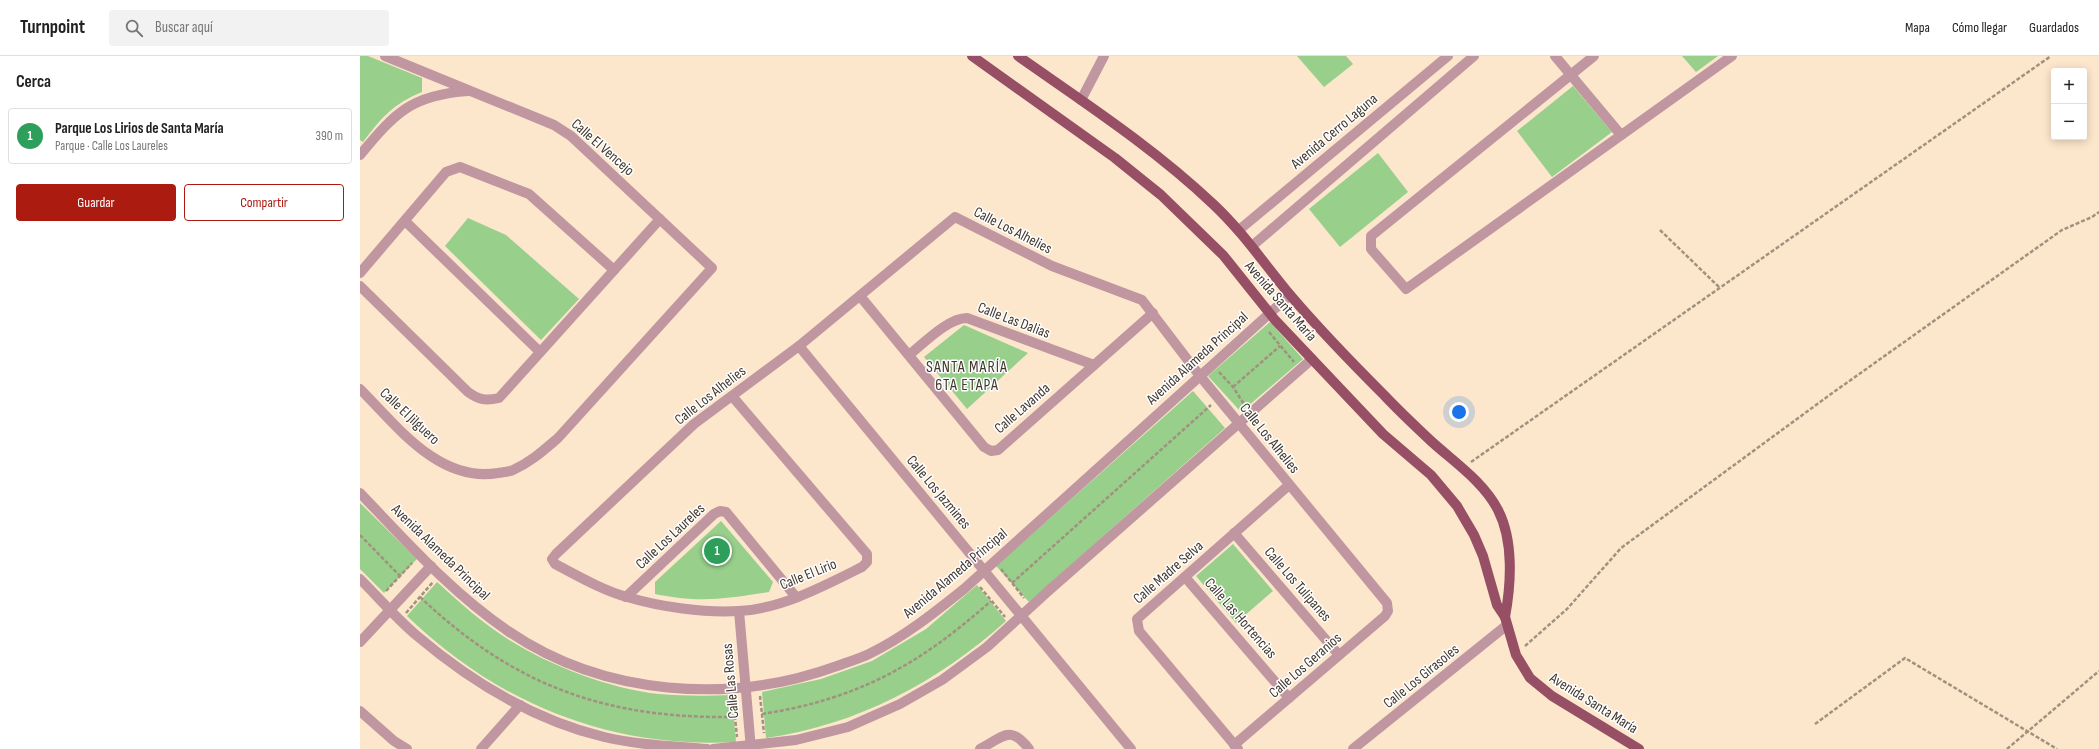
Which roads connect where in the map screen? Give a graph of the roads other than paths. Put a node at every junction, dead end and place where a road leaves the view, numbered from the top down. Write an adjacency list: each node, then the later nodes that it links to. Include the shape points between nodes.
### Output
1 (385, 56): 11 (street, Calle El Vencejo)
2 (972, 56): 24 (main road, Avenida Santa María, via 1115,158 1161,195 1223,255)
3 (1018, 56): 12 (main road, Avenida Santa María)
4 (1104, 56): 12 (street)
5 (1448, 56): 17 (street, Avenida Cerro Laguna)
6 (1474, 56): 18 (street)
7 (1555, 56): 10 (street)
8 (1594, 56): 10 (street)
9 (1732, 56): 13 (street)
10 (1571, 75): 13 (street); 13 (street, via 1371,236 1371,249 1406,289)
11 (471, 91): 14 (street, via 444,93 409,106 394,117); 15 (street, Calle El Vencejo, via 554,125 571,136)
12 (1081, 100): 17 (main road, Avenida Santa María, via 1132,136 1186,180)
13 (1621, 135)
14 (361, 150)
15 (660, 219): 19 (street); 35 (street, Calle El Vencejo, via 712,268 558,438 535,458 512,470)
16 (405, 221): 19 (street, via 446,172 460,167 529,194); 20 (street); 27 (street)
17 (1239, 230): 18 (main road, Avenida Santa María)
18 (1252, 246): 22 (main road, Avenida Santa María)
19 (614, 270): 27 (street)
20 (360, 273)
21 (360, 286): 27 (street, via 477,398 499,398)
22 (1290, 295): 24 (street, Avenida Alameda Principal); 50 (main road, Avenida Santa María, via 1330,341 1431,441 1463,468 1492,501 1504,524 1508,552)
23 (860, 296): 25 (street, Calle Los Alhelies, via 955,217 1052,266 1142,300); 26 (street, Calle Los Alhelies); 28 (street, Calle Lavanda)
24 (1269, 313): 29 (main road, Avenida Santa María); 31 (street, Avenida Alameda Principal)
25 (1153, 314): 30 (street, Calle Lavanda); 31 (street, Calle Los Alhelies)
26 (799, 346): 33 (street, Calle Los Alhelies); 41 (street, Calle Los Jazmines)
27 (540, 352)
28 (909, 355): 30 (street, Calle Las Dalias, via 950,322 958,318 967,318); 30 (street, Calle Lavanda, via 984,447 991,452 998,450)
29 (1312, 359): 34 (street); 50 (main road, Avenida Santa María, via 1383,434 1446,491 1474,535 1497,605)
30 (1094, 365)
31 (1200, 376): 34 (street, Calle Los Alhelies); 41 (street, Avenida Alameda Principal)
32 (360, 389): 35 (street, Calle El Jilguero, via 423,450 442,463 464,471)
33 (732, 396): 39 (street, Calle Los Alhelies, via 694,424); 45 (street, Calle El Lirio, via 867,554 867,562 862,568)
34 (1239, 423): 36 (street, Calle Los Alhelies); 49 (street)
35 (487, 475)
36 (1289, 485): 38 (street, Calle Madre Selva); 46 (street, Calle Los Alhelies)
37 (360, 493): 40 (street, Avenida Alameda Principal)
38 (1234, 533): 42 (street, Calle Madre Selva); 52 (street, Calle Los Tulipanes)
39 (552, 559): 44 (street, Calle El Lirio, via 555,564 588,581)
40 (431, 566): 47 (street); 53 (street, Avenida Alameda Principal, via 470,603 509,632 558,659 642,685 680,689)
41 (984, 570): 49 (street, Calle Los Jazmines); 53 (street, Avenida Alameda Principal, via 922,622 869,654 820,672 770,685)
42 (1185, 576): 54 (street, Calle Las Hortencias); 58 (street, Calle Madre Selva, via 1137,619 1137,626)
43 (360, 579): 47 (street)
44 (626, 597): 45 (street, Calle Los Laureles, via 720,511 726,512); 48 (street, Calle El Lirio, via 667,605)
45 (796, 597): 48 (street, Calle El Lirio, via 768,606)
46 (1387, 603): 52 (street, Calle Los Geranios, via 1388,611 1385,616)
47 (390, 609): 51 (street); 55 (street, via 415,634 450,662 501,696)
48 (739, 611): 53 (street, Calle Las Rosas)
49 (1021, 615): 57 (street, via 987,647 942,680 900,704 848,727 796,740); 65 (street, Calle Los Jazmines)
50 (1506, 621): 66 (street, Calle Los Girasoles); 67 (main road, Avenida Santa María, via 1516,655 1524,670 1537,685)
51 (360, 642)
52 (1339, 655): 54 (street, Calle Los Geranios)
53 (745, 687): 57 (street, Calle Las Rosas)
54 (1289, 698): 58 (street, Calle Los Geranios)
55 (520, 705): 60 (street); 61 (street, via 553,720 603,736 643,744)
56 (360, 712): 59 (street)
57 (751, 747): 62 (street)
58 (1236, 747)
59 (407, 749)
60 (481, 749)
61 (707, 749)
62 (713, 749)
63 (980, 749): 64 (street, via 1013,734)
64 (1029, 749)
65 (1131, 749)
66 (1353, 749)
67 (1639, 749)

